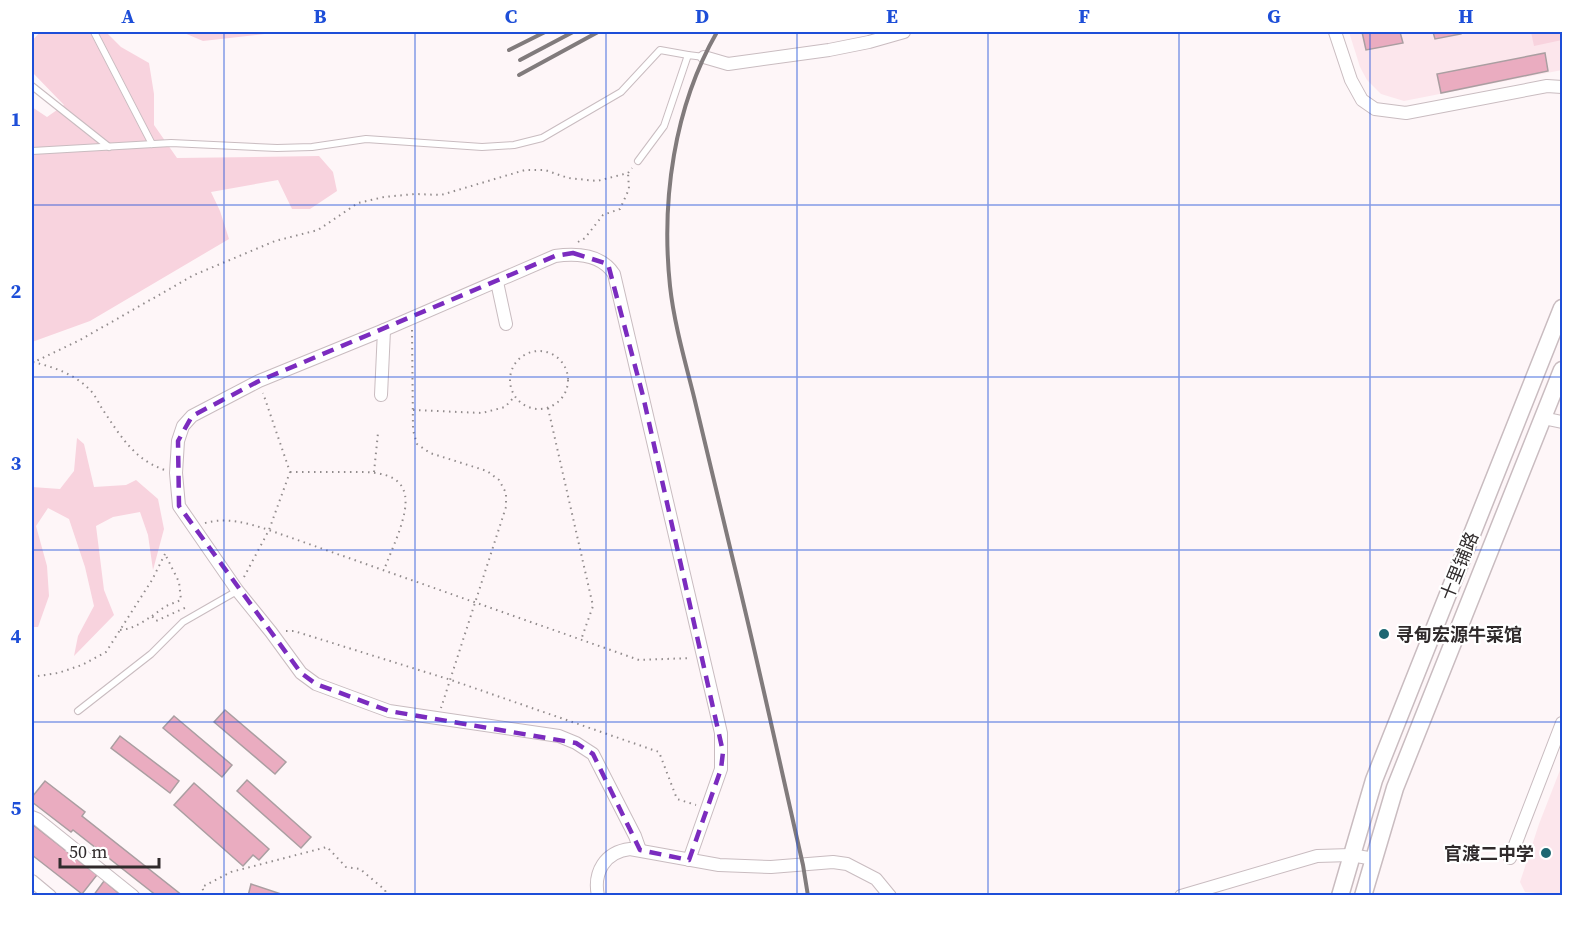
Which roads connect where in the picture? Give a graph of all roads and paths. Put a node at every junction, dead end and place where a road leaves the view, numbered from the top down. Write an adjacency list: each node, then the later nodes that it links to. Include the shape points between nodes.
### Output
1 (94, 32): 8 (lane)
2 (903, 32): 5 (street, via 829,51 728,64)
3 (1335, 32): 7 (street, via 1351,80 1362,100 1375,109 1406,113 1547,86)
4 (688, 56): 5 (lane); 8 (lane, via 660,50 621,92 542,138 514,145 482,147 366,139 301,148); 11 (lane, via 664,126)
5 (704, 57)
6 (32, 86): 9 (lane)
7 (1563, 87)
8 (152, 144): 9 (lane)
9 (109, 147): 10 (lane)
10 (32, 151)
11 (638, 161): 12 (path)
12 (628, 173): 13 (path, via 629,189 620,209 603,215); 19 (path, via 597,181 568,178 545,170 525,170 441,195 384,197 358,203 318,230 275,241 194,275 80,340)
13 (573, 253): 14 (street, via 555,256); 42 (street, via 608,264 614,274)
14 (497, 282): 16 (street); 17 (street)
15 (1563, 308): 51 (main road, 十里铺路, via 1398,717)
16 (412, 318): 18 (street); 25 (path)
17 (507, 324)
18 (384, 330): 21 (street); 22 (street)
19 (32, 362): 31 (path, via 74,377 91,391 126,444 142,459)
20 (1563, 370): 26 (main road, 十里铺路)
21 (259, 381): 29 (path); 31 (street, via 192,416 178,441)
22 (381, 395)
23 (515, 396): 24 (path, via 530,407); 24 (path, via 510,379 516,362 532,351 551,353 566,367 568,387 564,396); 25 (path, via 505,407 482,413)
24 (548, 408): 41 (path, via 592,606)
25 (413, 410): 36 (path, via 417,444 430,453 487,471 499,480 506,493 506,507)
26 (1543, 418): 27 (street); 53 (main road, 十里铺路, via 1395,788)
27 (1563, 422)
28 (378, 433): 30 (path)
29 (290, 472): 30 (path); 33 (path)
30 (374, 472): 34 (path, via 392,477 402,486 405,497 405,510)
31 (176, 473): 32 (street, via 179,506)
32 (194, 526): 33 (path, via 215,520 241,521); 35 (street)
33 (269, 530): 34 (path); 35 (path)
34 (384, 570): 36 (path)
35 (237, 590): 37 (lane); 40 (street)
36 (475, 603): 41 (path); 44 (path)
37 (205, 610): 38 (path, via 191,606 156,621); 45 (lane, via 183,622 151,654)
38 (152, 616): 39 (path); 39 (path, via 182,600 179,582 165,554)
39 (120, 630): 43 (path, via 106,652 82,665)
40 (271, 632): 44 (path, via 294,631); 46 (street, via 301,673 316,684 389,711)
41 (581, 640): 42 (path, via 639,660)
42 (703, 657): 48 (street, via 723,752)
43 (32, 677)
44 (451, 680): 46 (path); 48 (path, via 659,752 677,799)
45 (78, 711)
46 (437, 719): 50 (street, via 559,736 576,743 593,754)
47 (1563, 723): 52 (street)
48 (708, 810): 54 (street)
49 (32, 817): 57 (street)
50 (640, 850): 54 (street); 60 (street, via 621,850 604,862 597,878)
51 (1351, 855): 53 (street); 62 (street, via 1317,856); 63 (main road, 十里铺路)
52 (1510, 858)
53 (1374, 859): 64 (main road, 十里铺路)
54 (689, 860): 61 (street, via 771,867 820,862 847,864 876,879)
55 (32, 881): 56 (street)
56 (50, 896)
57 (134, 896)
58 (205, 896): 59 (path, via 202,887 231,872 327,846 346,867 360,869)
59 (387, 896)
60 (598, 896)
61 (890, 896)
62 (1181, 896)
63 (1340, 896)
64 (1363, 896)

